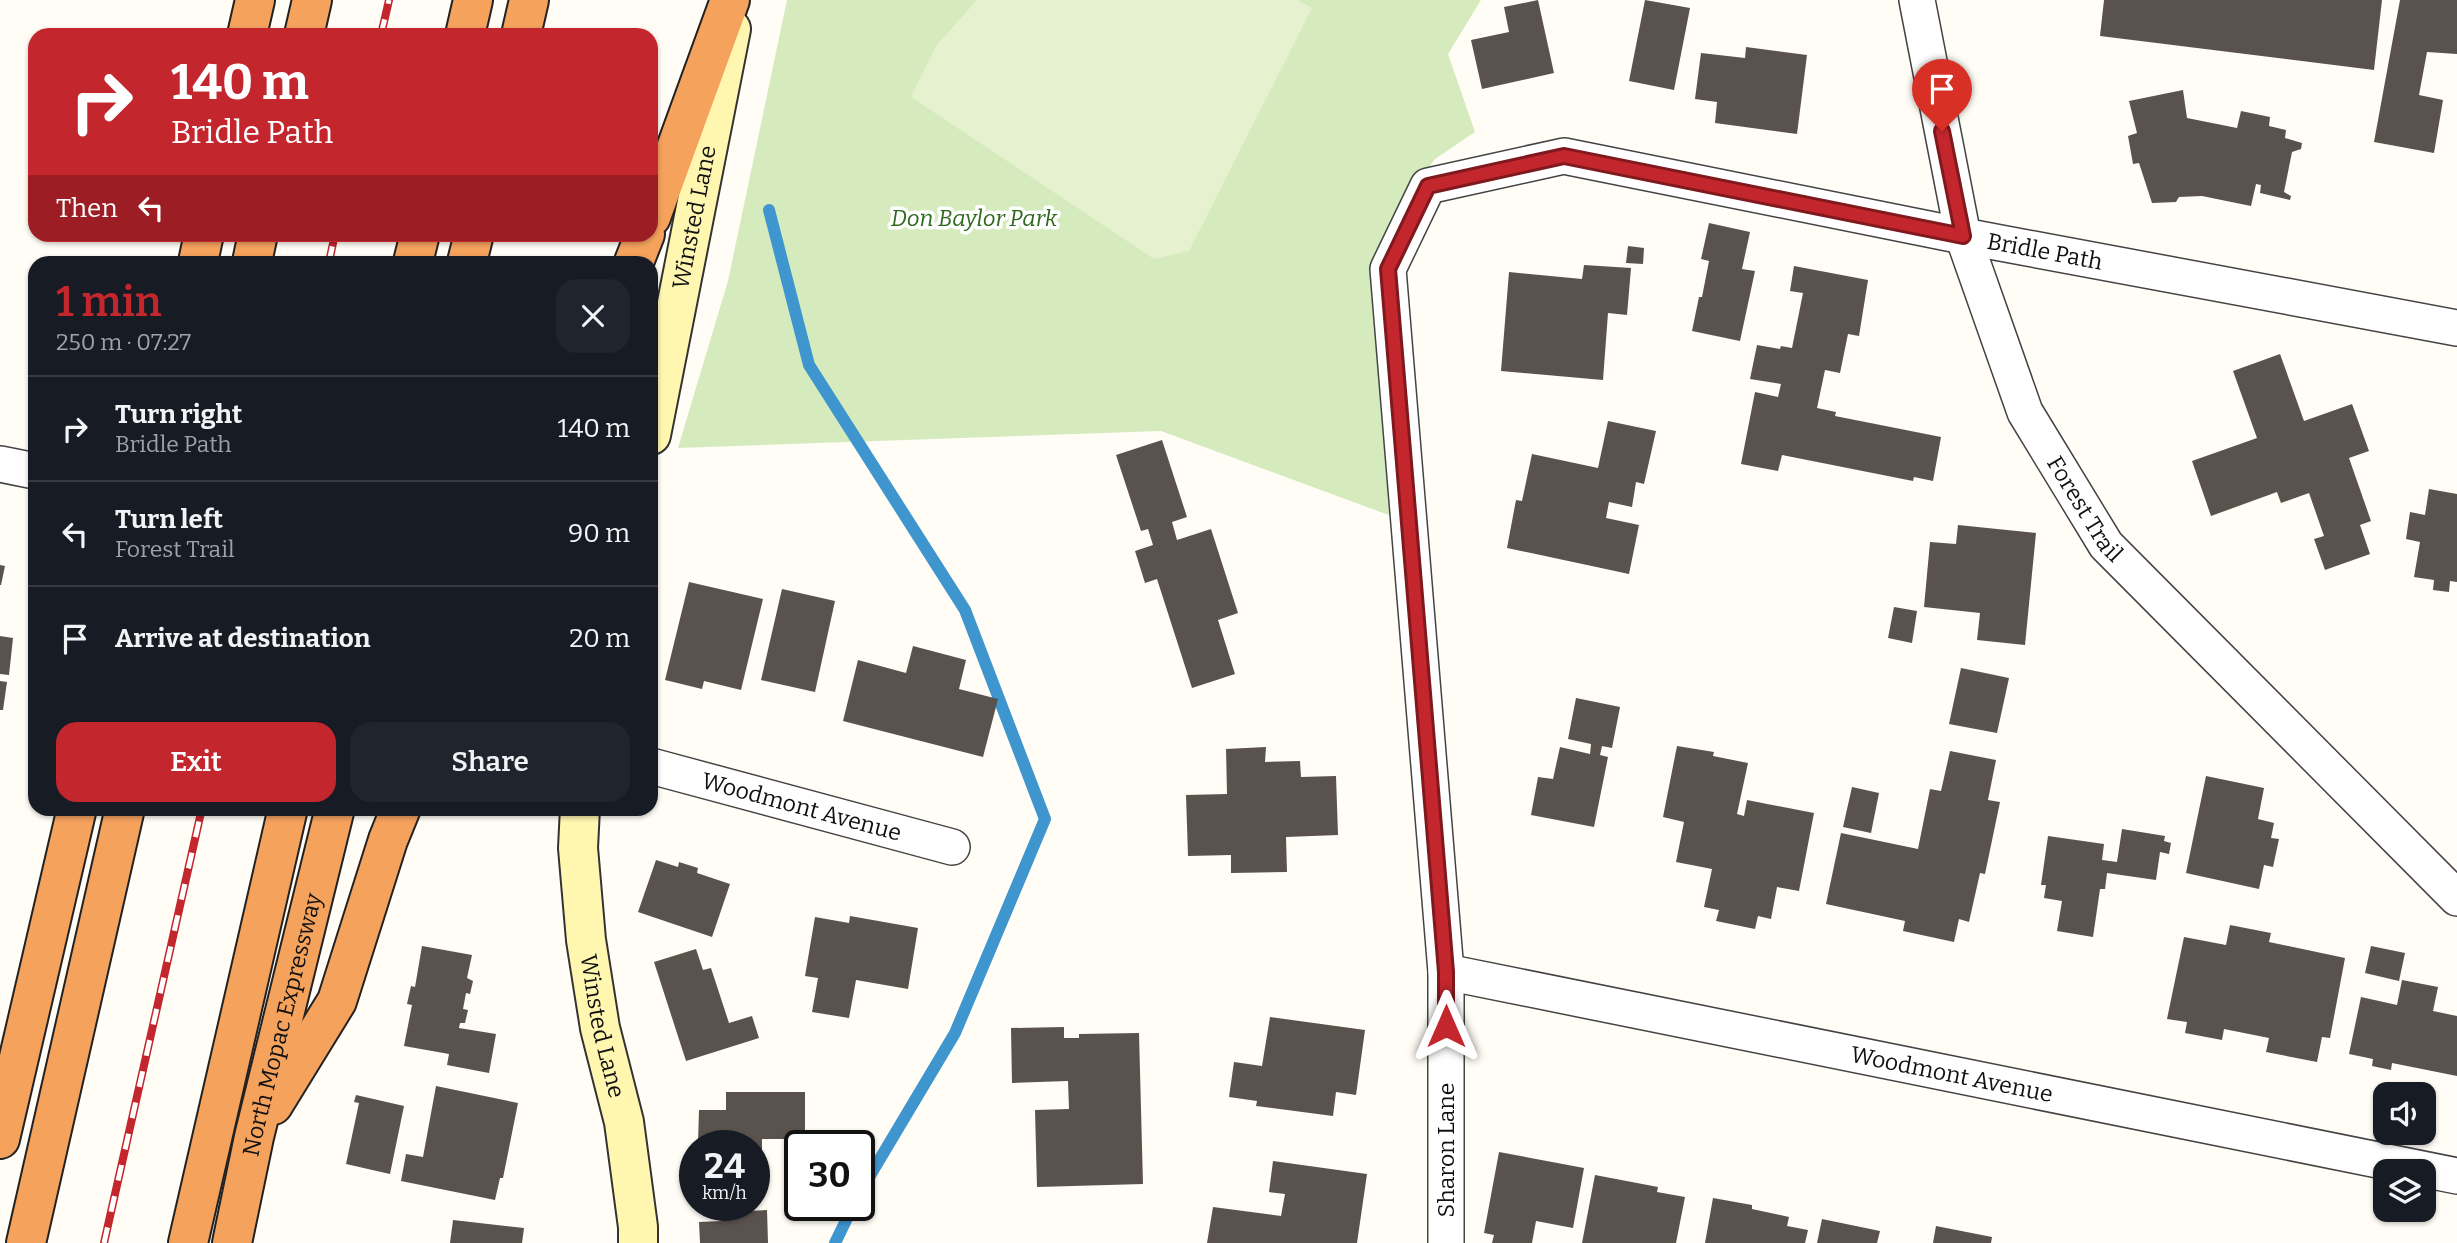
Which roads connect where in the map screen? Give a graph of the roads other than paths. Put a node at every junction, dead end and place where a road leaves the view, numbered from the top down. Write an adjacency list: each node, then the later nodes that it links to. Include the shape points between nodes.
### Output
1 (245, 0): 9 (highway)
2 (255, 0): 10 (highway)
3 (312, 0): 11 (highway)
4 (473, 0): 12 (highway)
5 (529, 0): 13 (highway)
6 (730, 0): 15 (highway)
7 (737, 0): 18 (main road, Winsted Lane)
8 (1917, 0): 16 (street, Forest Trail)
9 (247, 28)
10 (249, 28)
11 (306, 28)
12 (467, 28)
13 (523, 28)
14 (1428, 186): 16 (street, Bridle Path, via 1564,156); 28 (street, Sharon Lane, via 1388,269)
15 (658, 198)
16 (1963, 236): 17 (street, Bridle Path); 27 (street, Forest Trail, via 2025,412 2106,545)
17 (2457, 328)
18 (658, 400)
19 (658, 768): 26 (street, Woodmont Avenue)
20 (75, 816): 30 (highway)
21 (123, 816): 32 (highway)
22 (286, 816): 33 (highway)
23 (333, 816): 29 (highway, North Mopac Expressway)
24 (398, 816): 29 (highway, via 337,1001)
25 (580, 816): 35 (main road, Winsted Lane, via 586,940 600,1028 624,1122)
26 (952, 847)
27 (2457, 898)
28 (1446, 972): 31 (street, Woodmont Avenue); 36 (street, Sharon Lane)
29 (254, 1137): 34 (highway, North Mopac Expressway)
30 (0, 1139)
31 (2457, 1176)
32 (26, 1243)
33 (188, 1243)
34 (232, 1243)
35 (638, 1243)
36 (1446, 1243)

